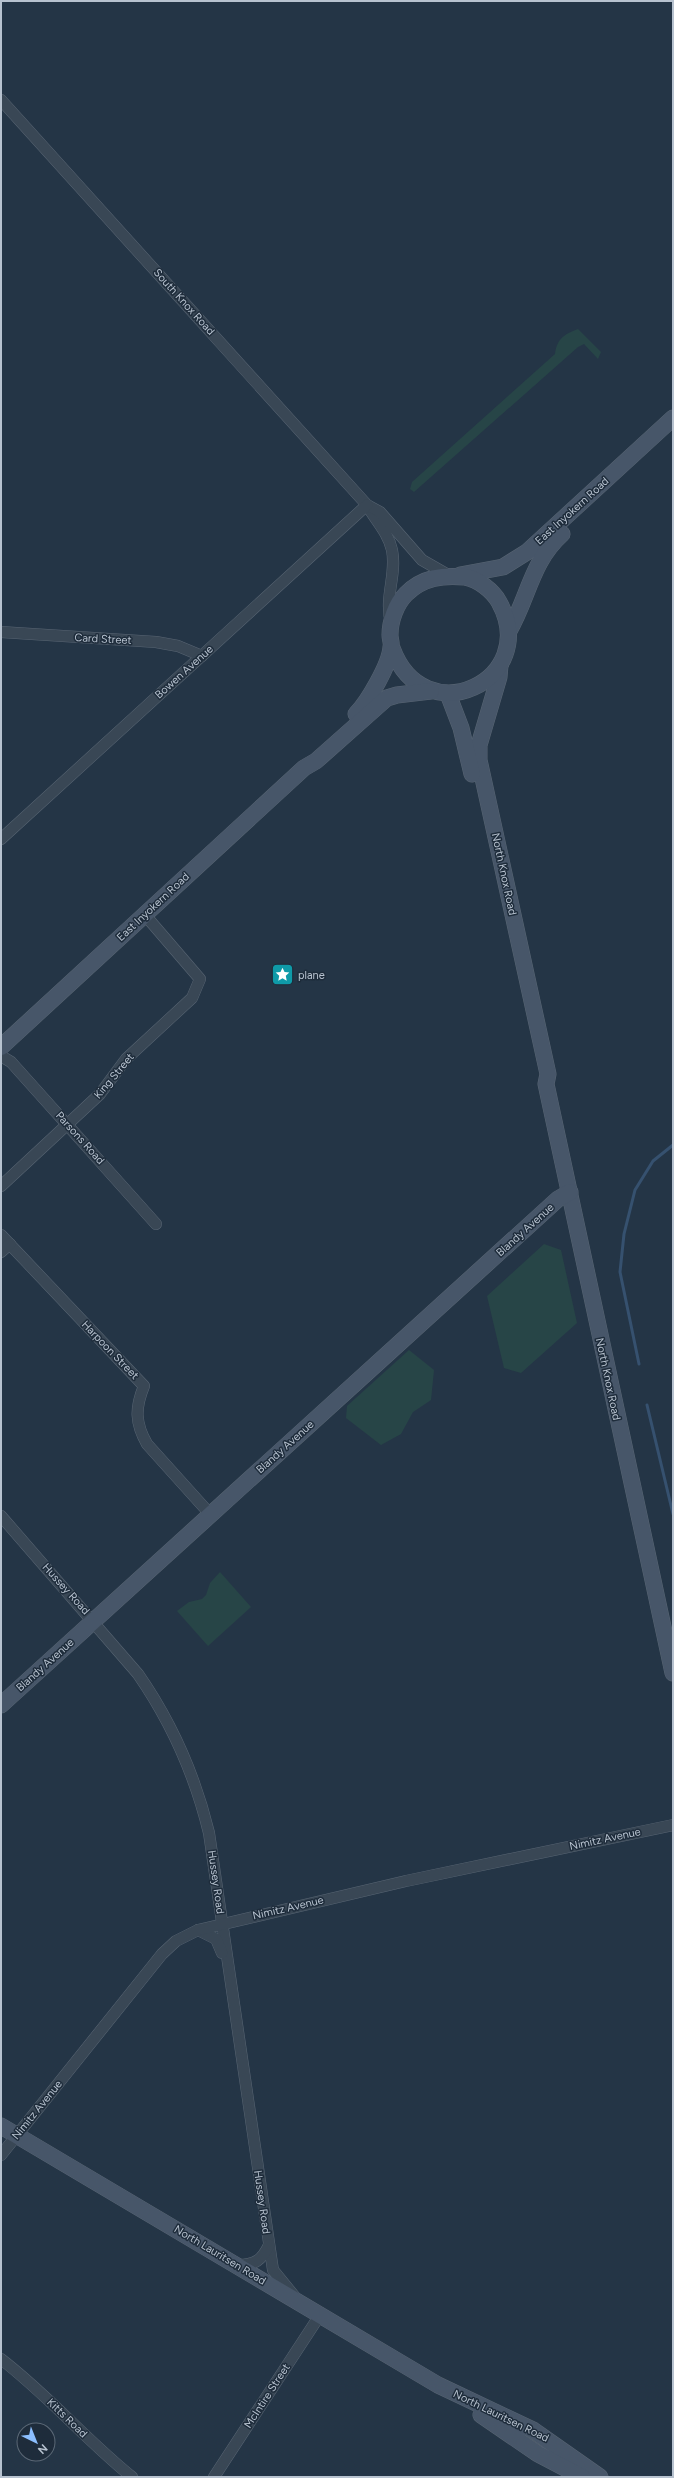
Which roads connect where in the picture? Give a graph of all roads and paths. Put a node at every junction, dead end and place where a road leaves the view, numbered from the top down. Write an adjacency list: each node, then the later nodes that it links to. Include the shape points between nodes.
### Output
1 (1, 100): 4 (street, South Knox Road)
2 (673, 418): 5 (street, East Inyokern Road, via 527,552 502,567)
3 (673, 431): 7 (street, East Inyokern Road, via 552,543 539,560)
4 (367, 505): 5 (street, South Knox Road, via 380,512 422,560); 6 (street, South Knox Road, via 383,528 392,551 393,566 387,608); 10 (street, Bowen Avenue)
5 (453, 577): 6 (street, via 434,577 419,584 406,594 396,608); 7 (street, via 468,578 484,586 497,598 505,613)
6 (391, 624): 9 (street)
7 (509, 631): 11 (street, via 507,648)
8 (1, 632): 10 (street, Card Street, via 156,642 178,646)
9 (392, 648): 12 (street, via 397,662 406,674 417,684); 14 (street, East Inyokern Road, via 371,697 311,757)
10 (202, 656): 15 (street, Bowen Avenue)
11 (500, 665): 13 (street, via 486,680 468,690); 19 (street, North Knox Road, via 499,677 479,745 479,760 548,1074)
12 (431, 691): 13 (street); 14 (street, East Inyokern Road, via 387,698 316,761)
13 (448, 694): 19 (street, North Knox Road, via 461,728 540,1076)
14 (304, 768): 16 (street, East Inyokern Road)
15 (1, 839)
16 (145, 914): 17 (street, East Inyokern Road); 20 (street, King Street, via 200,979 192,998 126,1059 100,1094)
17 (1, 1047)
18 (1, 1056): 20 (street, Parsons Road, via 11,1062)
19 (546, 1084): 22 (street, North Knox Road)
20 (68, 1125): 21 (street, King Street); 23 (street, Parsons Road)
21 (1, 1186)
22 (570, 1192): 27 (street, Blandy Avenue, via 552,1204); 30 (street, North Knox Road)
23 (156, 1224)
24 (1, 1235): 25 (street, Harpoon Street)
25 (10, 1244): 26 (street); 27 (street, Harpoon Street, via 144,1386 136,1411 147,1444)
26 (1, 1252)
27 (210, 1514): 29 (street, Blandy Avenue)
28 (1, 1516): 29 (street, Hussey Road)
29 (94, 1621): 31 (street, Blandy Avenue); 33 (street, Hussey Road, via 157,1701 188,1764 201,1798 209,1833)
30 (673, 1673)
31 (1, 1705)
32 (673, 1825): 33 (street, Nimitz Avenue)
33 (221, 1923): 34 (street, Nimitz Avenue); 35 (street, Hussey Road)
34 (198, 1930): 35 (street, via 216,1939); 37 (street, Nimitz Avenue, via 176,1940 162,1954)
35 (227, 1963): 39 (street, Hussey Road)
36 (1, 2126): 37 (street, North Lauritsen Road)
37 (17, 2135): 38 (street, Nimitz Avenue); 40 (street, North Lauritsen Road)
38 (1, 2155)
39 (269, 2245): 40 (street, via 264,2257 255,2263); 41 (street, Hussey Road, via 273,2270)
40 (238, 2266): 41 (street, North Lauritsen Road)
41 (299, 2302): 42 (street, North Lauritsen Road)
42 (320, 2315): 44 (street, North Lauritsen Road); 46 (street, McIntire Street)
43 (1, 2359): 45 (street, Kitts Road, via 24,2376)
44 (438, 2385): 47 (street, North Lauritsen Road, via 538,2454); 48 (street, North Lauritsen Road, via 533,2430)
45 (132, 2477)
46 (214, 2477)
47 (582, 2477)
48 (600, 2477)

